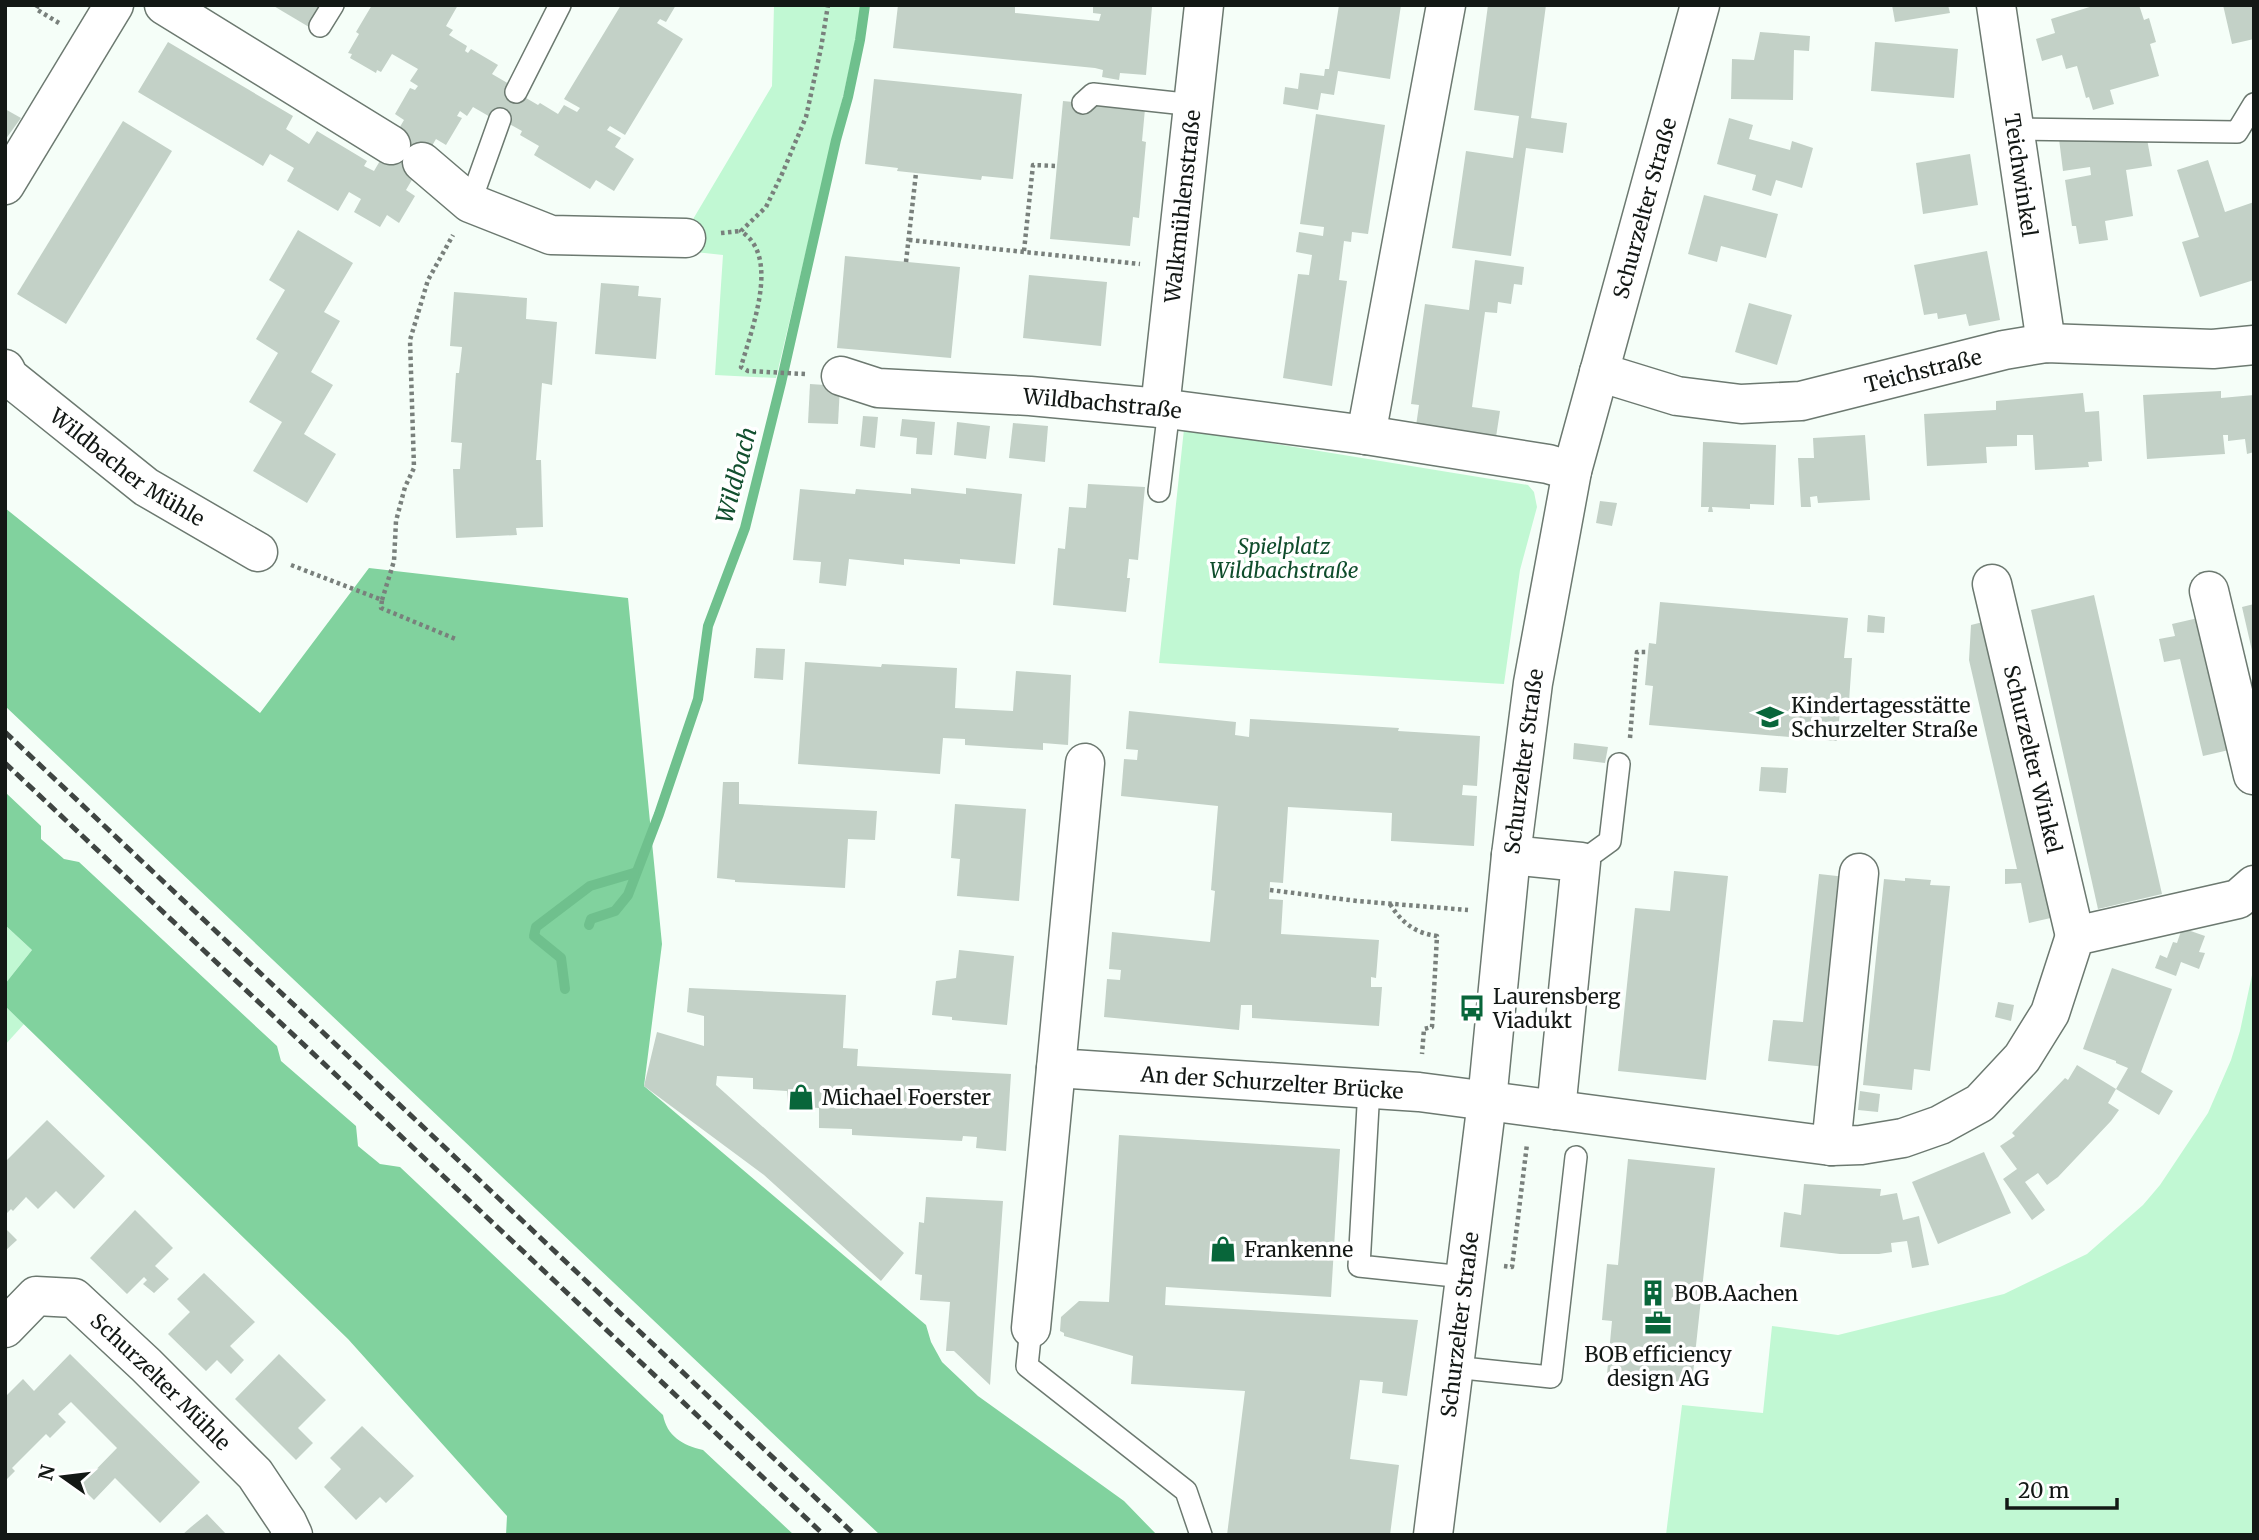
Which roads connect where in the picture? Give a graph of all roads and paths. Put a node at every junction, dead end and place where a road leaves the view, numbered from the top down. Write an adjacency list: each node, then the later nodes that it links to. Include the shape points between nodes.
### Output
1 (114, 5): 19 (street)
2 (164, 5): 20 (street, via 407,153)
3 (332, 5): 10 (lane)
4 (560, 5): 11 (lane)
5 (828, 5): 30 (path, via 806,117 766,207 741,231 754,244 761,267 760,297 741,367)
6 (1204, 5): 14 (street, Walkmühlenstraße)
7 (1446, 5): 32 (street)
8 (1700, 5): 29 (street, Schurzelter Straße)
9 (1996, 5): 16 (street, Teichwinkel)
10 (320, 26)
11 (516, 92)
12 (1083, 103): 14 (lane, via 1093,94)
13 (2254, 104): 16 (lane, via 2237,132)
14 (1194, 105): 25 (street, Walkmühlenstraße)
15 (500, 119): 20 (lane)
16 (2015, 129): 26 (street, Teichwinkel)
17 (1057, 166): 23 (path, via 1033,164)
18 (916, 173): 22 (path)
19 (5, 186)
20 (470, 203): 21 (street, via 551,234); 38 (path, via 428,280 410,340 414,468 396,521 394,561)
21 (686, 238)
22 (909, 240): 23 (path); 24 (path)
23 (1024, 251): 25 (path)
24 (906, 262)
25 (1176, 268): 31 (street, Walkmühlenstraße)
26 (2046, 343): 27 (street, Teichstraße, via 2213,349); 29 (street, Teichstraße, via 1801,401 1741,404 1677,396)
27 (2254, 345)
28 (5, 369): 35 (street, Wildbacher Mühle, via 9,377 146,486)
29 (1599, 372): 33 (street, Schurzelter Straße)
30 (823, 375): 31 (street, Wildbachstraße, via 878,388)
31 (1165, 409): 32 (street, Wildbachstraße); 34 (lane)
32 (1366, 435): 33 (street, Wildbachstraße)
33 (1572, 471): 44 (street, Schurzelter Straße, via 1533,683)
34 (1160, 491)
35 (258, 552): 38 (path)
36 (1992, 584): 51 (street, Schurzelter Winkel)
37 (2209, 592): 43 (street)
38 (382, 600): 39 (path, via 381,608)
39 (458, 640)
40 (1648, 652): 42 (path, via 1637,652 1629,738)
41 (1085, 763): 52 (street)
42 (1619, 764): 45 (lane, via 1610,841)
43 (2253, 777)
44 (1511, 855): 45 (street); 50 (street, Schurzelter Straße)
45 (1581, 862): 56 (street)
46 (1859, 873): 57 (street)
47 (2254, 886): 51 (street, via 2238,899)
48 (1270, 890): 49 (path)
49 (1390, 903): 50 (path); 54 (path, via 1399,919 1437,936 1432,1027 1424,1029)
50 (1505, 914): 55 (street, Schurzelter Straße)
51 (2075, 936): 57 (street, via 2050,1013 2022,1058 1980,1103 1903,1138)
52 (1056, 1068): 53 (street, An der Schurzelter Brücke); 61 (street)
53 (1369, 1088): 54 (street, An der Schurzelter Brücke); 59 (lane, via 1359,1266)
54 (1419, 1092): 55 (street, An der Schurzelter Brücke)
55 (1487, 1101): 56 (street); 59 (street, Schurzelter Straße)
56 (1556, 1110): 57 (street)
57 (1831, 1146)
58 (1576, 1157): 62 (lane, via 1551,1377)
59 (1464, 1277): 62 (street, Schurzelter Straße)
60 (5, 1328): 63 (street, Schurzelter Mühle, via 36,1296 74,1298 255,1474)
61 (1031, 1328): 64 (lane, via 1027,1366 1186,1491)
62 (1452, 1367): 65 (street, Schurzelter Straße)
63 (293, 1535)
64 (1201, 1535)
65 (1433, 1535)

